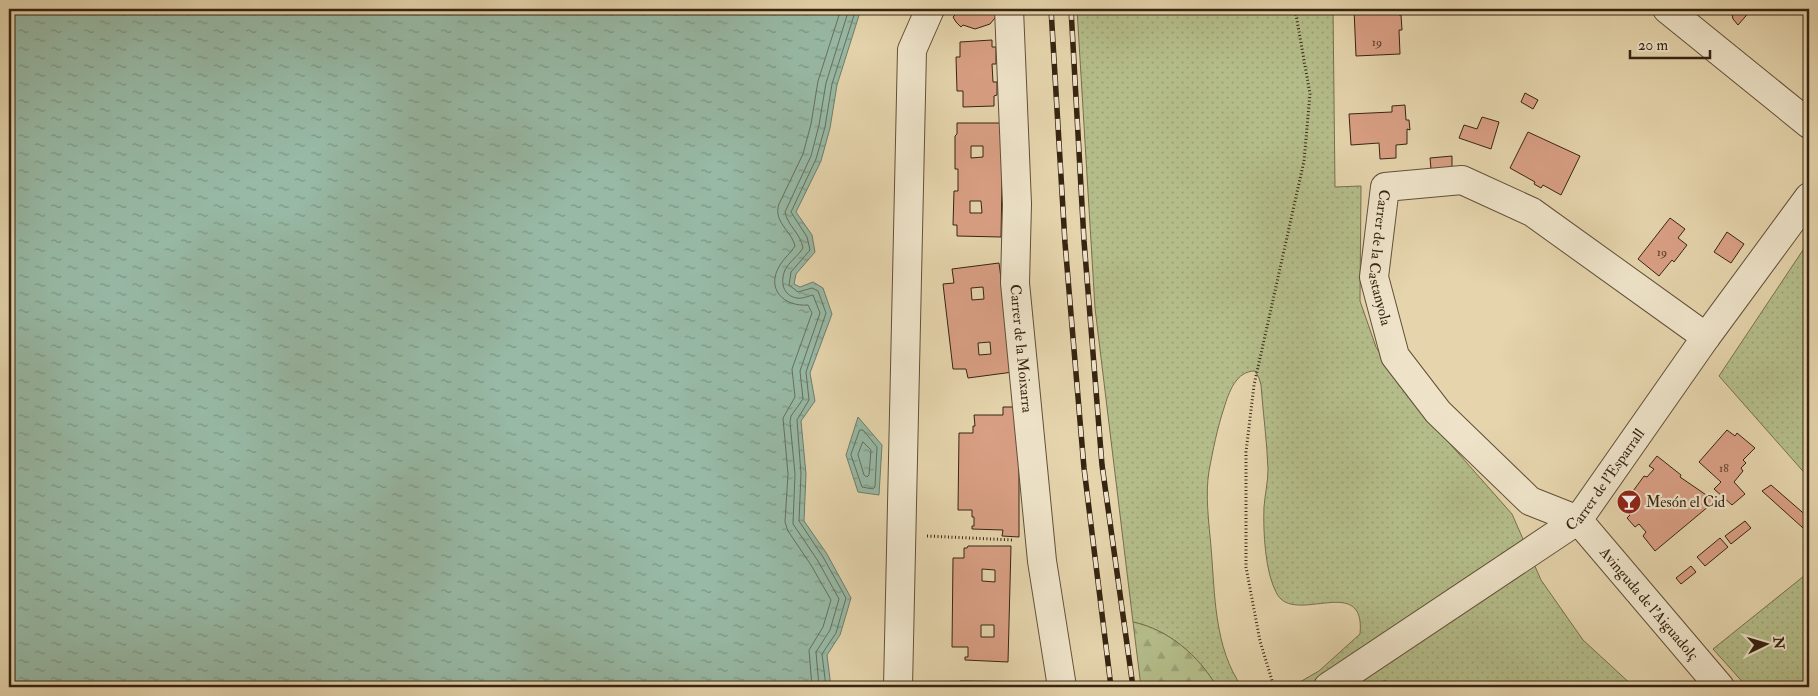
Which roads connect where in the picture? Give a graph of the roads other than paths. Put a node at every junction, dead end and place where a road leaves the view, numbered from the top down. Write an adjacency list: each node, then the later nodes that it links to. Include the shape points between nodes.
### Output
1 (930, 9): 8 (street, via 912,50)
2 (1009, 9): 9 (street, Carrer de la Moixarra, via 1017,204 1015,283 1042,561)
3 (1667, 9): 4 (street)
4 (1809, 124)
5 (1809, 197): 6 (street, Carrer de l'Esparrall)
6 (1706, 337): 7 (street, Carrer de l'Esparrall); 7 (street, Carrer de la Castanyola, via 1532,212 1462,180 1384,187 1374,278 1395,356 1438,412 1530,501)
7 (1578, 520): 10 (street, Carrer de l'Esparrall); 11 (street, Avinguda de l'Aiguadolç)
8 (898, 687)
9 (1062, 687)
10 (1328, 687)
11 (1720, 687)

